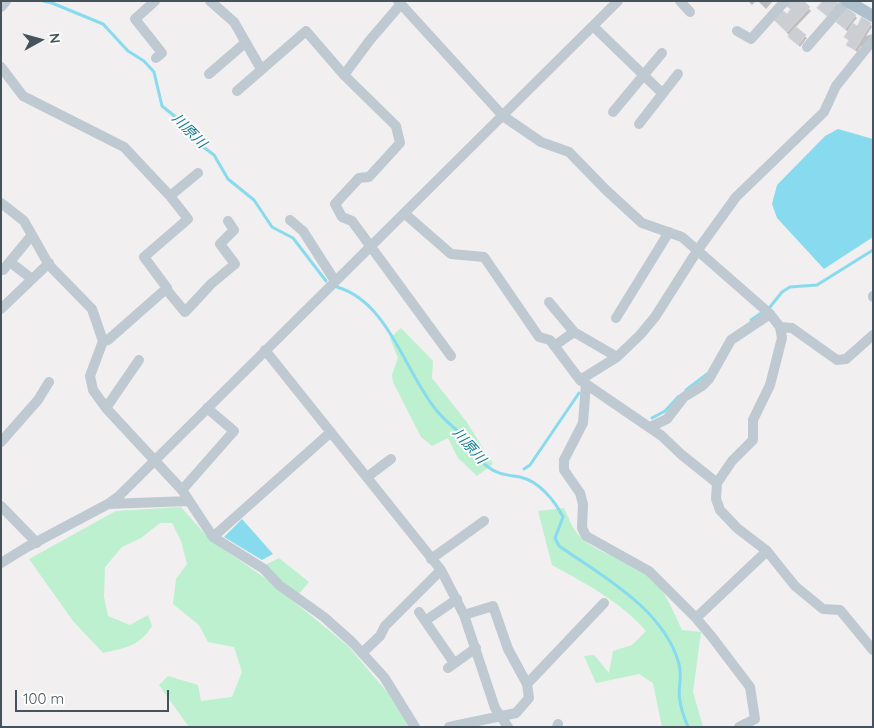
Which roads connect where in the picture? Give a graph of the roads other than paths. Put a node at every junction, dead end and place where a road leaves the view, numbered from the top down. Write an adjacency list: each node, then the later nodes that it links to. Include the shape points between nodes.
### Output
1 (6, 1): 9 (street)
2 (155, 1): 18 (street, via 135,19 162,53)
3 (210, 1): 15 (street, via 234,22)
4 (680, 1): 10 (street)
5 (785, 1): 13 (street, via 751,39)
6 (847, 1): 11 (main road); 16 (street)
7 (616, 2): 12 (street)
8 (400, 3): 23 (street); 28 (street)
9 (1, 7)
10 (690, 12)
11 (873, 16)
12 (593, 26): 24 (street); 28 (street)
13 (737, 31)
14 (873, 40): 39 (street, via 836,86 824,112 736,197)
15 (245, 43): 20 (street); 21 (street, via 214,64)
16 (807, 47)
17 (662, 53): 24 (street)
18 (156, 58)
19 (1, 67): 31 (street, via 22,96 124,147)
20 (261, 69): 23 (street, via 306,31); 25 (street)
21 (209, 74)
22 (678, 74): 26 (street)
23 (344, 75): 38 (street, via 396,126 400,143 369,177 359,178 335,204)
24 (644, 75): 26 (street); 27 (street)
25 (237, 91)
26 (662, 93): 29 (street)
27 (613, 112)
28 (503, 116): 33 (street); 36 (street, via 541,142 569,152 642,223)
29 (638, 124)
30 (198, 173): 31 (street)
31 (170, 196): 43 (street, via 188,219 144,257)
32 (1, 203): 37 (street, via 24,222)
33 (404, 213): 38 (street); 52 (street, via 451,254 484,257 539,337 550,340)
34 (290, 220): 42 (street, via 303,231)
35 (228, 221): 43 (street, via 234,230 220,244 235,264 185,312)
36 (669, 232): 39 (street, via 682,237); 47 (street)
37 (32, 235): 40 (street); 41 (street, via 7,266)
38 (370, 246): 42 (street); 54 (street)
39 (697, 252): 46 (street); 55 (street, via 655,317)
40 (48, 263): 41 (street); 51 (street, via 92,309)
41 (32, 279): 45 (street)
42 (335, 282): 53 (street)
43 (166, 289): 51 (street)
44 (549, 302): 49 (street)
45 (1, 309)
46 (767, 312): 48 (street); 61 (street, via 731,340 720,364 702,386 684,397 667,419)
47 (616, 318)
48 (780, 327): 50 (street, via 792,328 837,360 846,358); 67 (street, via 780,351 770,385 753,420 753,440 732,461)
49 (574, 332): 52 (street); 55 (street)
50 (873, 336)
51 (103, 341): 59 (street, via 90,376 93,390)
52 (554, 346): 58 (street)
53 (265, 350): 60 (street); 62 (street)
54 (451, 356)
55 (617, 357): 58 (street)
56 (139, 360): 59 (street)
57 (49, 382): 63 (street, via 38,400)
58 (583, 382): 61 (street); 83 (street, via 583,423 564,460 564,470 580,493 582,528 586,536 649,571)
59 (106, 408): 65 (street)
60 (207, 408): 65 (street); 68 (street, via 234,431)
61 (650, 427): 67 (street)
62 (332, 432): 66 (street); 73 (street)
63 (1, 442)
64 (391, 459): 66 (street)
65 (155, 460): 68 (street); 70 (street)
66 (367, 477): 76 (street)
67 (717, 483): 75 (street, via 716,499 720,510 737,528)
68 (182, 490): 69 (street)
69 (189, 501): 70 (street); 73 (street)
70 (108, 504): 74 (street)
71 (1, 506): 74 (street)
72 (484, 521): 76 (street)
73 (213, 537): 87 (street, via 264,569 299,601 324,617)
74 (37, 543): 77 (street)
75 (768, 551): 83 (street); 86 (street, via 795,586 823,609 840,610)
76 (432, 559): 78 (street)
77 (1, 563)
78 (440, 570): 79 (street); 87 (street)
79 (457, 599): 82 (street); 84 (street)
80 (604, 603): 88 (street)
81 (419, 612): 84 (street)
82 (464, 615): 85 (street); 88 (street, via 493,606 508,649)
83 (696, 618): 93 (street, via 750,687 755,719)
84 (425, 621): 85 (street, via 451,665)
85 (476, 648): 89 (street)
86 (873, 650)
87 (362, 653): 90 (street, via 397,695)
88 (526, 684): 89 (street, via 529,698 516,713)
89 (501, 716): 91 (street); 92 (street)
90 (415, 727)
91 (448, 727)
92 (508, 727)
93 (739, 727)

